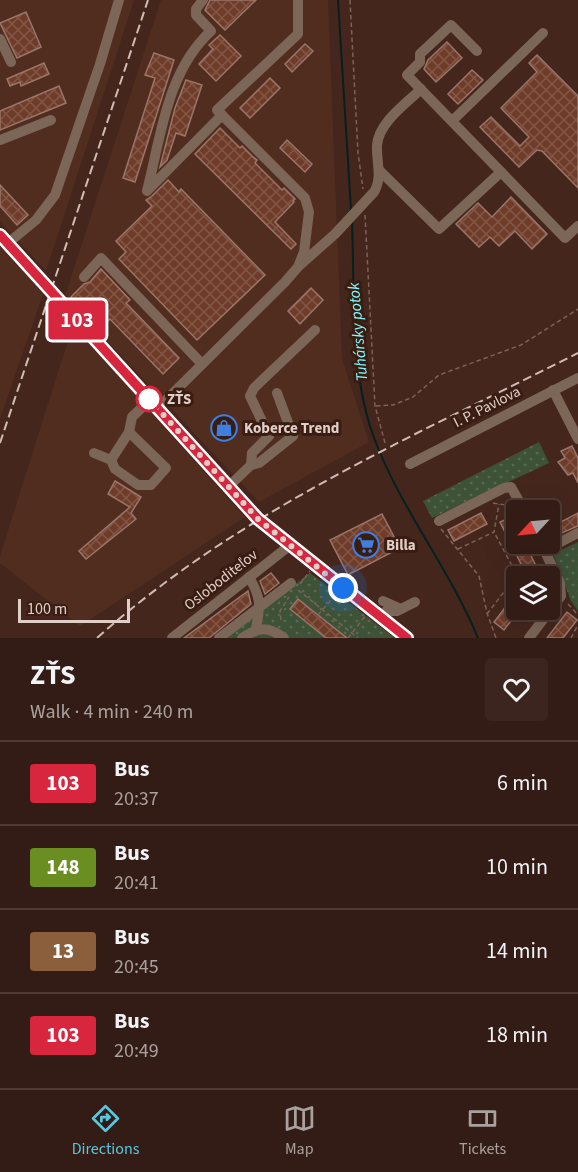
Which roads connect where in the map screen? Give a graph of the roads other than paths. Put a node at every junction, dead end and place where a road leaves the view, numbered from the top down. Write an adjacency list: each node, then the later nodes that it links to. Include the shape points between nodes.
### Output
1 (119, 0): 16 (street, via 55,195 36,220)
2 (203, 0): 9 (street, via 196,15 211,31 188,56 174,85 147,191)
3 (298, 0): 9 (street, via 298,34 217,110)
4 (543, 33): 11 (street)
5 (0, 39): 7 (street)
6 (477, 51): 8 (street, via 451,25 420,54 420,62 407,75)
7 (11, 62)
8 (421, 89): 11 (street); 13 (street, via 380,134)
9 (222, 115): 17 (street, via 305,198 309,212)
10 (51, 120): 12 (street)
11 (452, 121): 14 (street)
12 (0, 141)
13 (379, 170): 14 (street, via 439,229); 17 (street, via 378,185 362,206)
14 (501, 172): 15 (street, via 565,238)
15 (578, 226)
16 (4, 239): 24 (street)
17 (298, 267): 20 (street)
18 (84, 276): 20 (street, via 101,258)
19 (315, 330): 30 (street, via 250,396 269,436 252,453)
20 (202, 364): 24 (street)
21 (578, 378): 22 (street, I. P. Pavlova)
22 (553, 390): 26 (street); 29 (street, I. P. Pavlova)
23 (277, 393): 30 (street, via 293,436)
24 (153, 404): 25 (street, via 132,417); 31 (street)
25 (129, 432): 28 (street); 28 (street, via 166,468 151,485 138,485 116,469)
26 (578, 439)
27 (94, 453): 28 (street)
28 (111, 460)
29 (410, 464)
30 (251, 465): 31 (street)
31 (228, 487): 36 (street)
32 (518, 500): 33 (street, via 511,487 504,488)
33 (439, 521)
34 (578, 533): 35 (street)
35 (560, 540)
36 (289, 546): 38 (street, Osloboditeľov); 42 (street)
37 (547, 554): 49 (street, via 560,583 561,596)
38 (249, 577): 41 (street, via 258,592); 44 (street, Osloboditeľov)
39 (293, 586): 41 (street)
40 (415, 602): 42 (street, via 402,609)
41 (260, 608): 43 (street); 45 (street)
42 (383, 610): 48 (street)
43 (256, 630): 46 (street); 47 (street, via 275,631)
44 (172, 638)
45 (219, 638)
46 (242, 638)
47 (284, 638)
48 (407, 638)
49 (529, 638)

